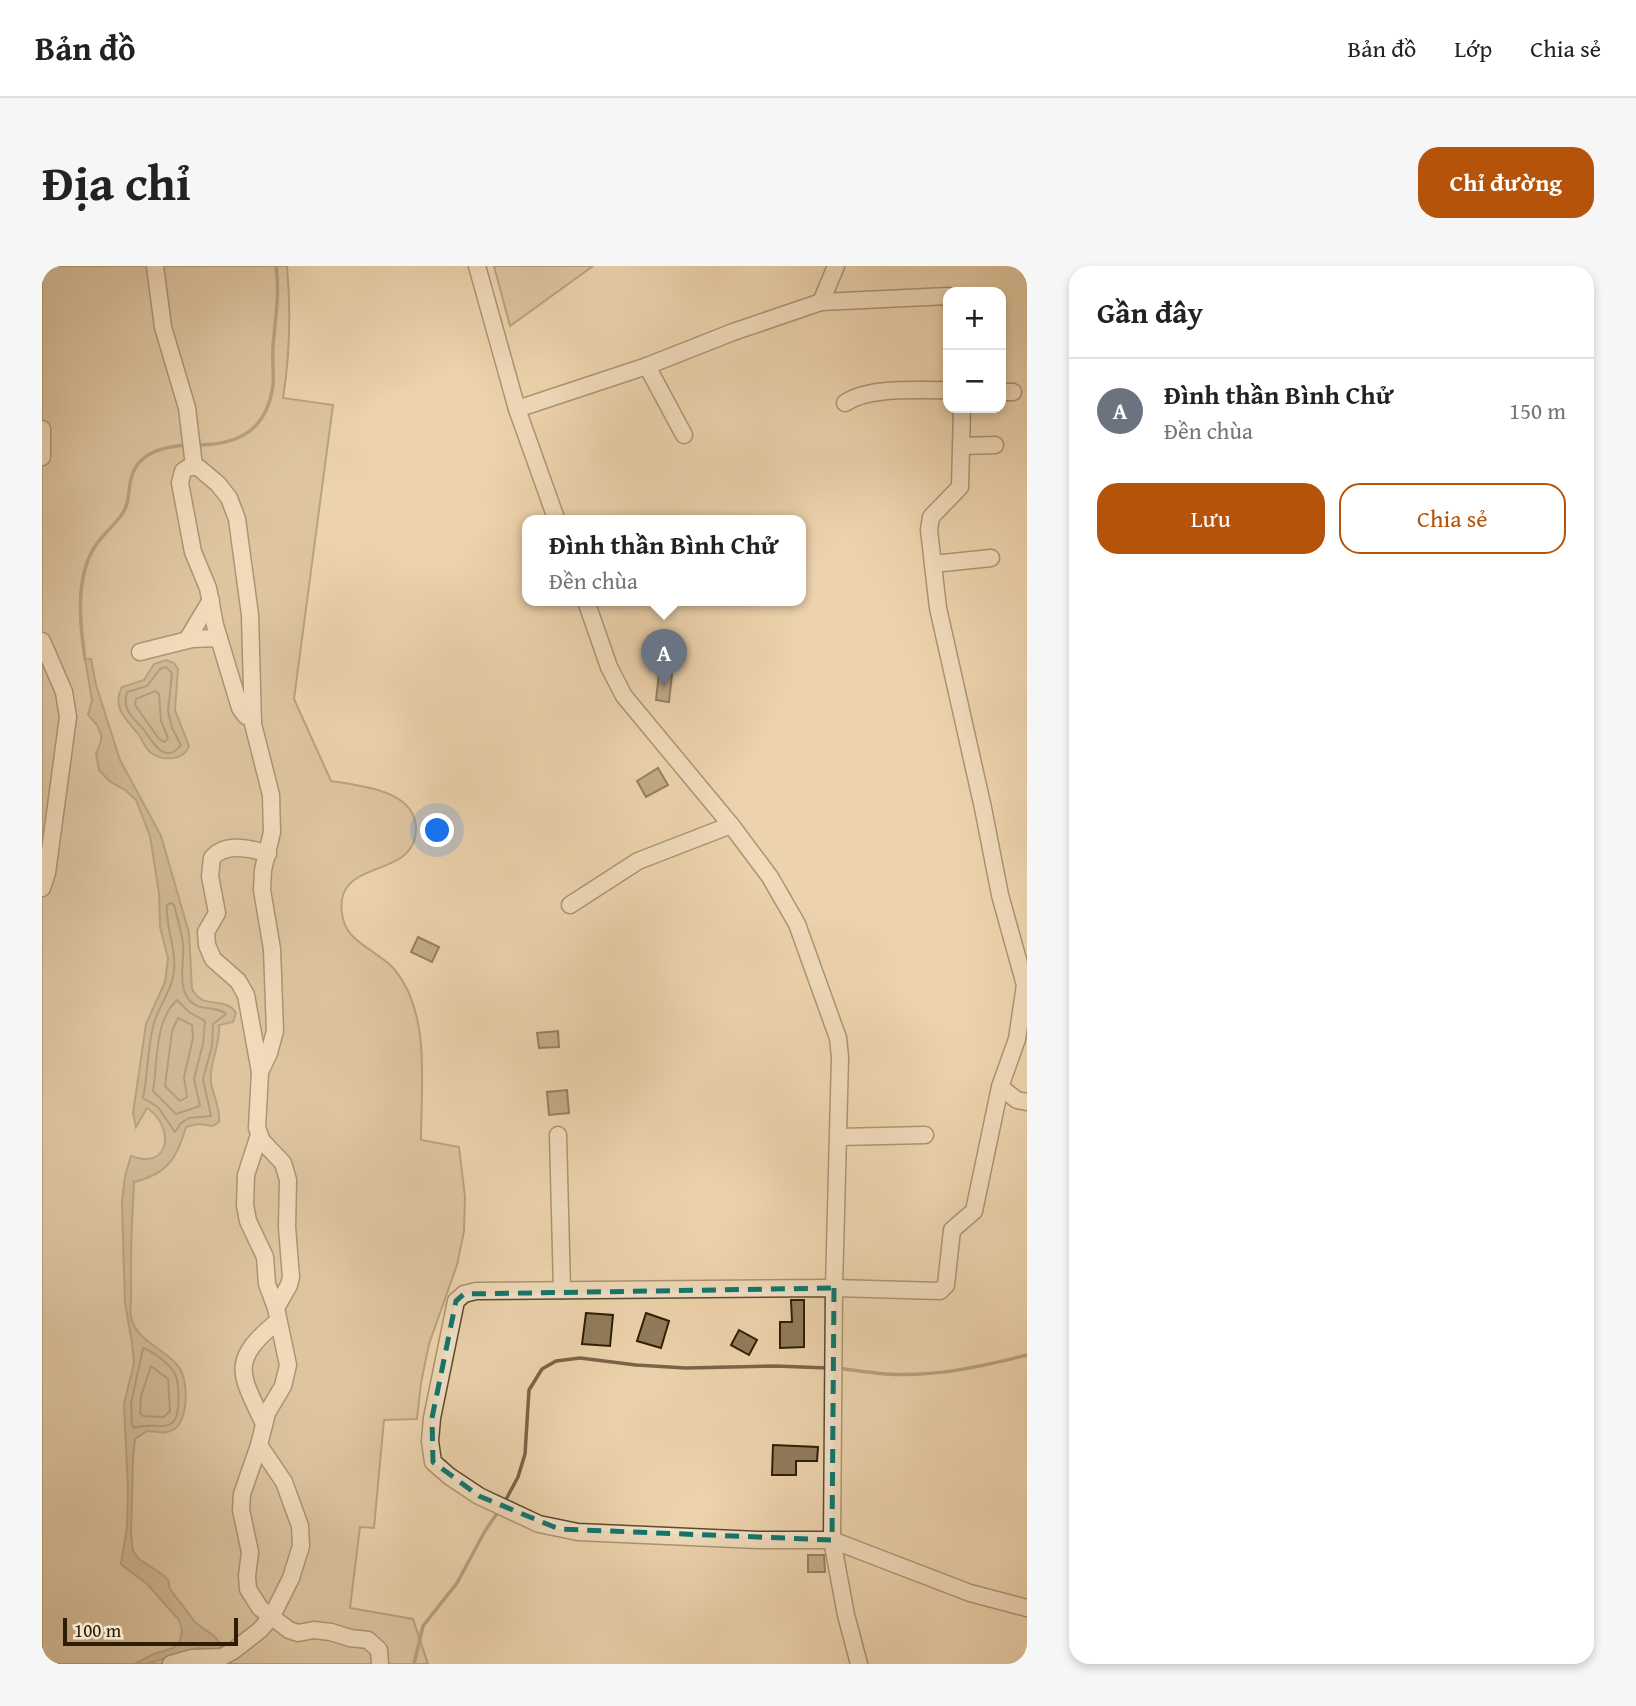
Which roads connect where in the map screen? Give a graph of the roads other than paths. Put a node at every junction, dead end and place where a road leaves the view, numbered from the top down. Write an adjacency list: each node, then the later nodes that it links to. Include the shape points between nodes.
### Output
1 (155, 266): 16 (street, via 162,320 179,374)
2 (477, 266): 9 (street)
3 (836, 266): 5 (street)
4 (943, 296): 5 (street)
5 (821, 302): 6 (street)
6 (647, 366): 9 (street); 12 (street)
7 (943, 390): 8 (street, via 877,393)
8 (845, 403)
9 (517, 409): 17 (street)
10 (962, 413): 14 (street)
11 (42, 429): 15 (street)
12 (684, 435)
13 (995, 445): 14 (street)
14 (962, 446): 19 (street, via 960,487 931,517)
15 (42, 457)
16 (194, 462): 20 (street, via 183,471 180,483 195,559); 26 (street, via 218,484 237,519 250,615)
17 (555, 515)
18 (991, 558): 19 (street)
19 (933, 564): 32 (street, via 938,608 1000,895 1025,985 1017,1039)
20 (211, 600): 22 (street); 23 (street)
21 (588, 606): 27 (street, via 624,696)
22 (219, 638): 23 (street); 26 (street, via 240,708)
23 (187, 640): 25 (street)
24 (42, 641): 29 (street, via 64,692 68,717)
25 (140, 652)
26 (253, 719): 28 (street, via 273,808)
27 (731, 825): 30 (street, via 638,862); 37 (street, via 770,877 797,925 836,1032)
28 (268, 854): 31 (street, via 262,890 272,949 275,1031); 31 (street, via 232,848 215,854 210,868 217,913 206,932 213,959 238,981 246,995)
29 (42, 888)
30 (570, 905)
31 (260, 1072): 34 (street)
32 (1000, 1087): 33 (street); 38 (street, via 974,1211 952,1230 944,1289)
33 (1027, 1102)
34 (259, 1135): 40 (street, via 246,1175 244,1205 262,1247); 40 (street, via 283,1163 288,1180 291,1277)
35 (558, 1135): 39 (street)
36 (925, 1135): 37 (street)
37 (839, 1137): 38 (street)
38 (834, 1288): 39 (street); 43 (street)
39 (562, 1290): 43 (street, via 476,1291 457,1301 432,1418 433,1462 516,1515 578,1532)
40 (277, 1315): 41 (street, via 287,1372); 41 (street, via 251,1346 243,1368 244,1383)
41 (264, 1423): 42 (street)
42 (259, 1445): 45 (street, via 241,1510 250,1543 248,1589 260,1608); 45 (street, via 284,1482 301,1536 296,1566)
43 (832, 1540): 44 (street, via 970,1593); 48 (street)
44 (1027, 1608)
45 (272, 1616): 46 (street, via 228,1655); 47 (street, via 293,1632 323,1630 368,1640 379,1650)
46 (171, 1664)
47 (380, 1664)
48 (859, 1664)

